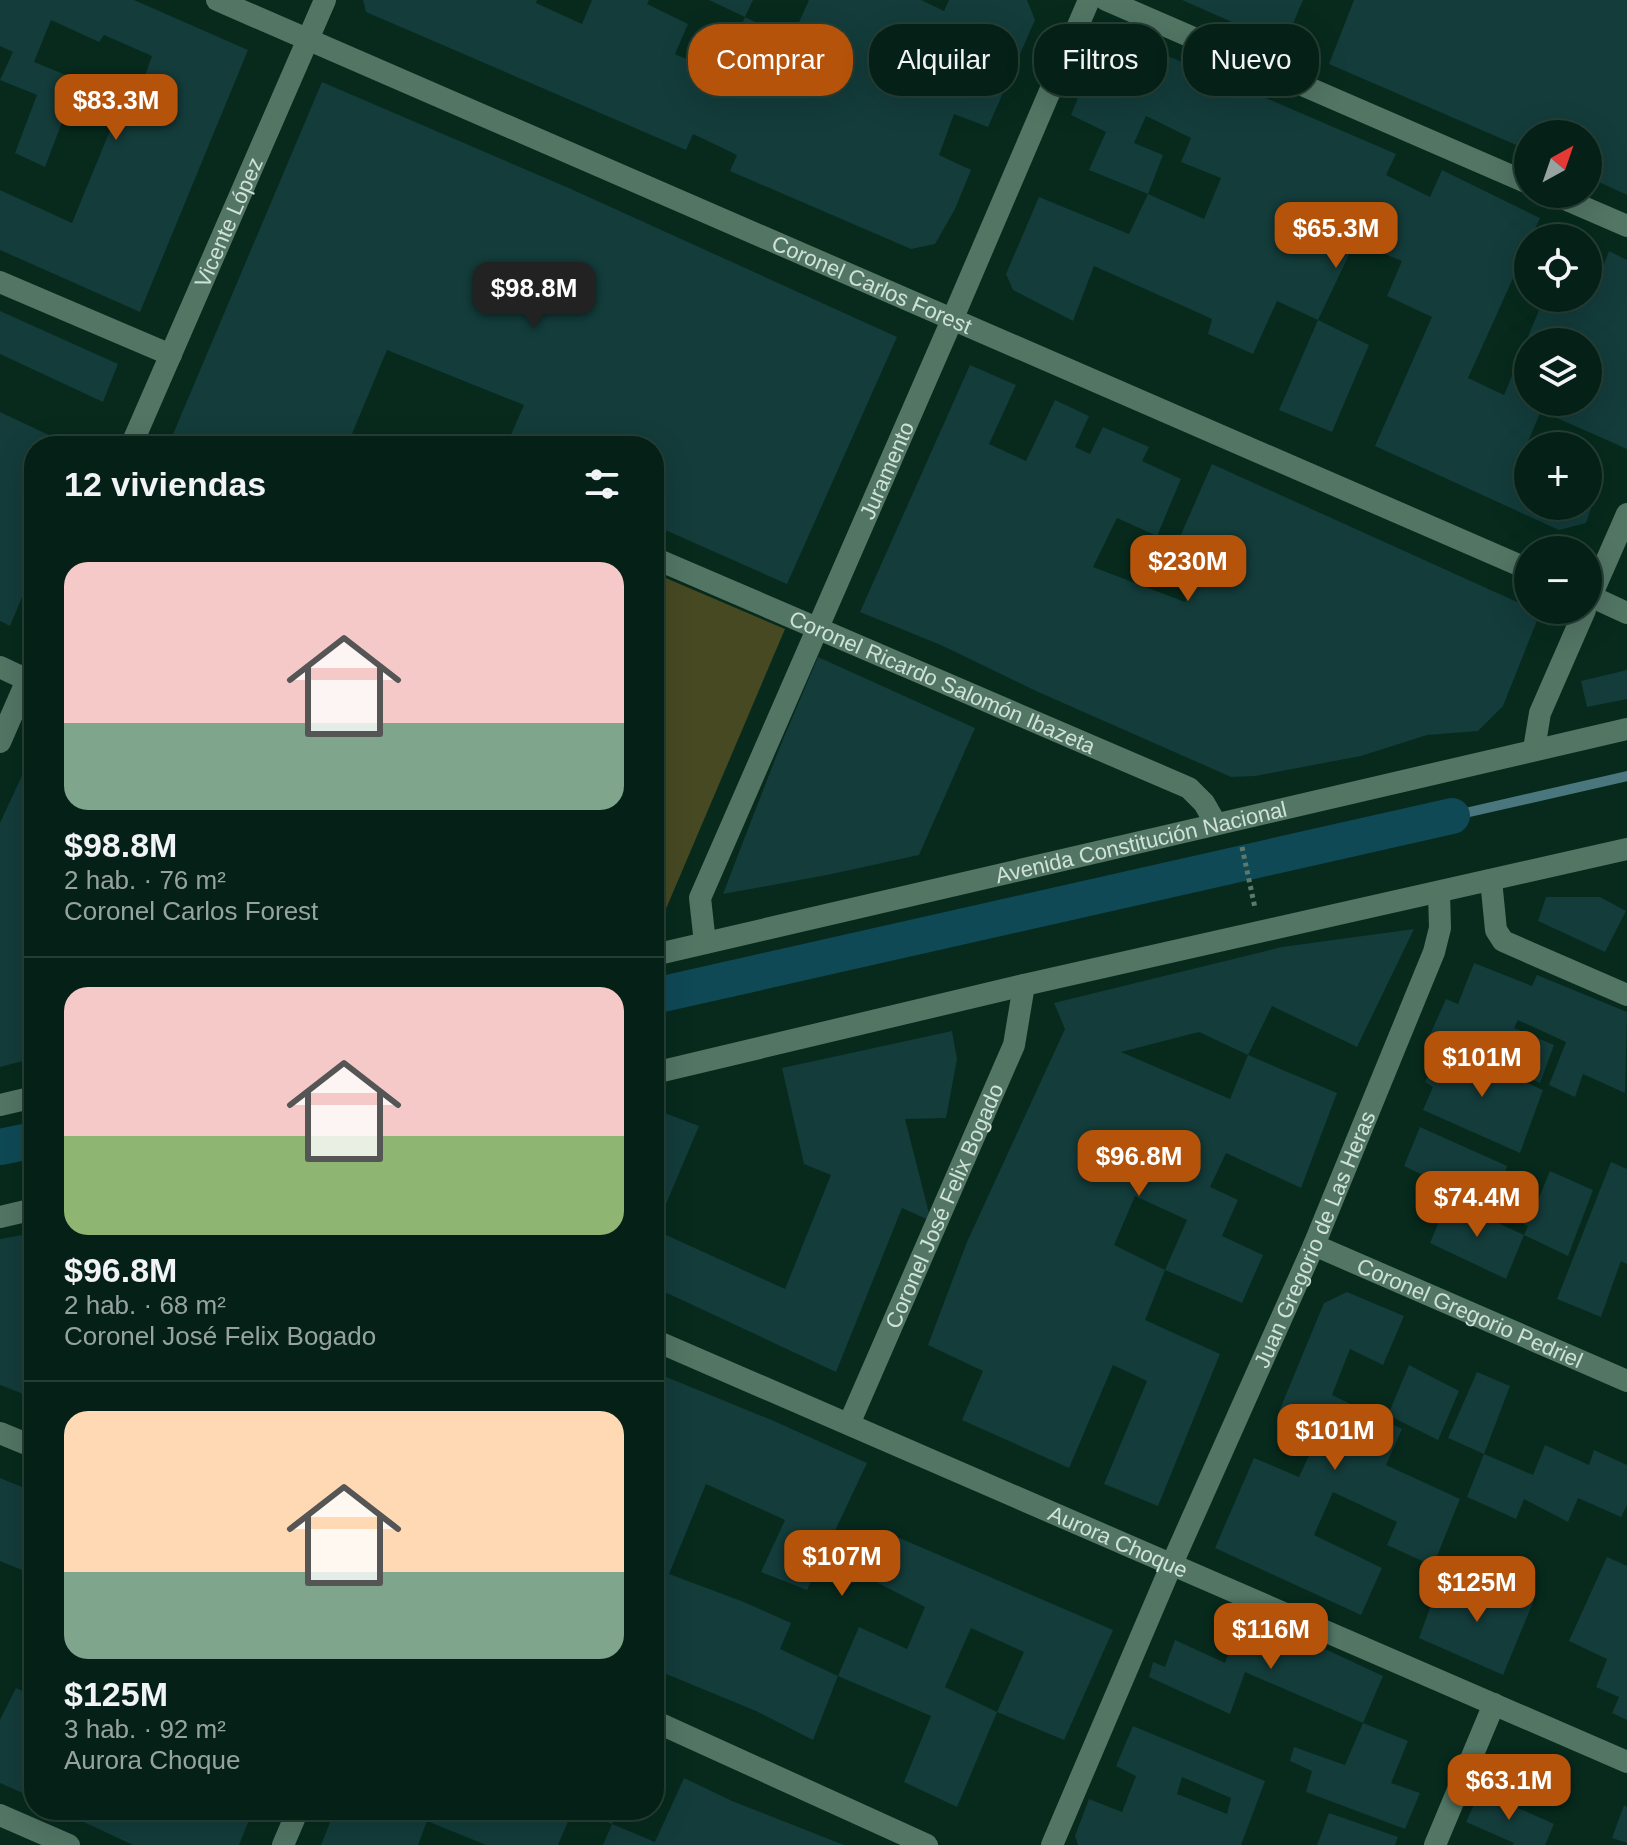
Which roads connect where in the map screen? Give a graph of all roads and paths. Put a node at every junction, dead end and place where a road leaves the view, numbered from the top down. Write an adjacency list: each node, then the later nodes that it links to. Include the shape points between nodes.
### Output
1 (217, 0): 5 (street, Coronel Carlos Forest)
2 (325, 0): 5 (street, Vicente López)
3 (1089, 0): 10 (street, Juramento)
4 (1106, 0): 6 (street)
5 (308, 41): 10 (street, Coronel Carlos Forest); 11 (street, Vicente López)
6 (1514, 177)
7 (1585, 208): 8 (street)
8 (1627, 226)
9 (0, 282): 11 (street)
10 (952, 320): 15 (street, Coronel Carlos Forest); 20 (street, Juramento)
11 (171, 355): 12 (street, Vicente López)
12 (135, 436)
13 (1627, 514): 16 (street)
14 (664, 562): 20 (street, Coronel Ricardo Salomón Ibazeta)
15 (1514, 563)
16 (1602, 570)
17 (1602, 605): 18 (street)
18 (1627, 613)
19 (1578, 624): 26 (street, via 1540,713)
20 (816, 628): 27 (street, Coronel Ricardo Salomón Ibazeta, via 1189,788); 33 (street, Juramento, via 700,898)
21 (0, 667): 22 (street)
22 (24, 673)
23 (24, 692): 25 (street)
24 (1627, 729): 26 (street, Avenida Constitución Nacional)
25 (0, 742)
26 (1534, 749): 27 (street, Avenida Constitución Nacional)
27 (1216, 824): 33 (street, Avenida Constitución Nacional)
28 (1241, 844): 32 (path)
29 (1627, 849): 30 (street)
30 (1491, 880): 31 (street); 36 (street, via 1496,930 1503,941)
31 (1439, 892): 35 (street); 42 (street, Juan Gregorio de Las Heras, via 1434,952)
32 (1255, 908)
33 (705, 943): 34 (street, Avenida Constitución Nacional)
34 (664, 953)
35 (1024, 985): 37 (street); 45 (street, Coronel José Felix Bogado, via 1014,1045)
36 (1627, 995)
37 (664, 1071)
38 (24, 1099): 39 (street)
39 (0, 1105)
40 (24, 1211): 41 (street)
41 (0, 1217)
42 (1314, 1245): 44 (street, Coronel Gregorio Pedriel); 48 (street, Juan Gregorio de Las Heras)
43 (664, 1344): 45 (street, Aurora Choque)
44 (1627, 1381)
45 (849, 1424): 48 (street, Aurora Choque)
46 (0, 1433): 47 (street)
47 (24, 1443)
48 (1171, 1566): 49 (street, Aurora Choque); 57 (street, Juan Gregorio de Las Heras)
49 (1494, 1704): 51 (street, Aurora Choque); 58 (street)
50 (664, 1726): 56 (street)
51 (1627, 1762)
52 (0, 1815): 54 (street)
53 (294, 1820): 55 (street)
54 (69, 1845)
55 (283, 1845)
56 (927, 1845)
57 (1052, 1845)
58 (1435, 1845)

